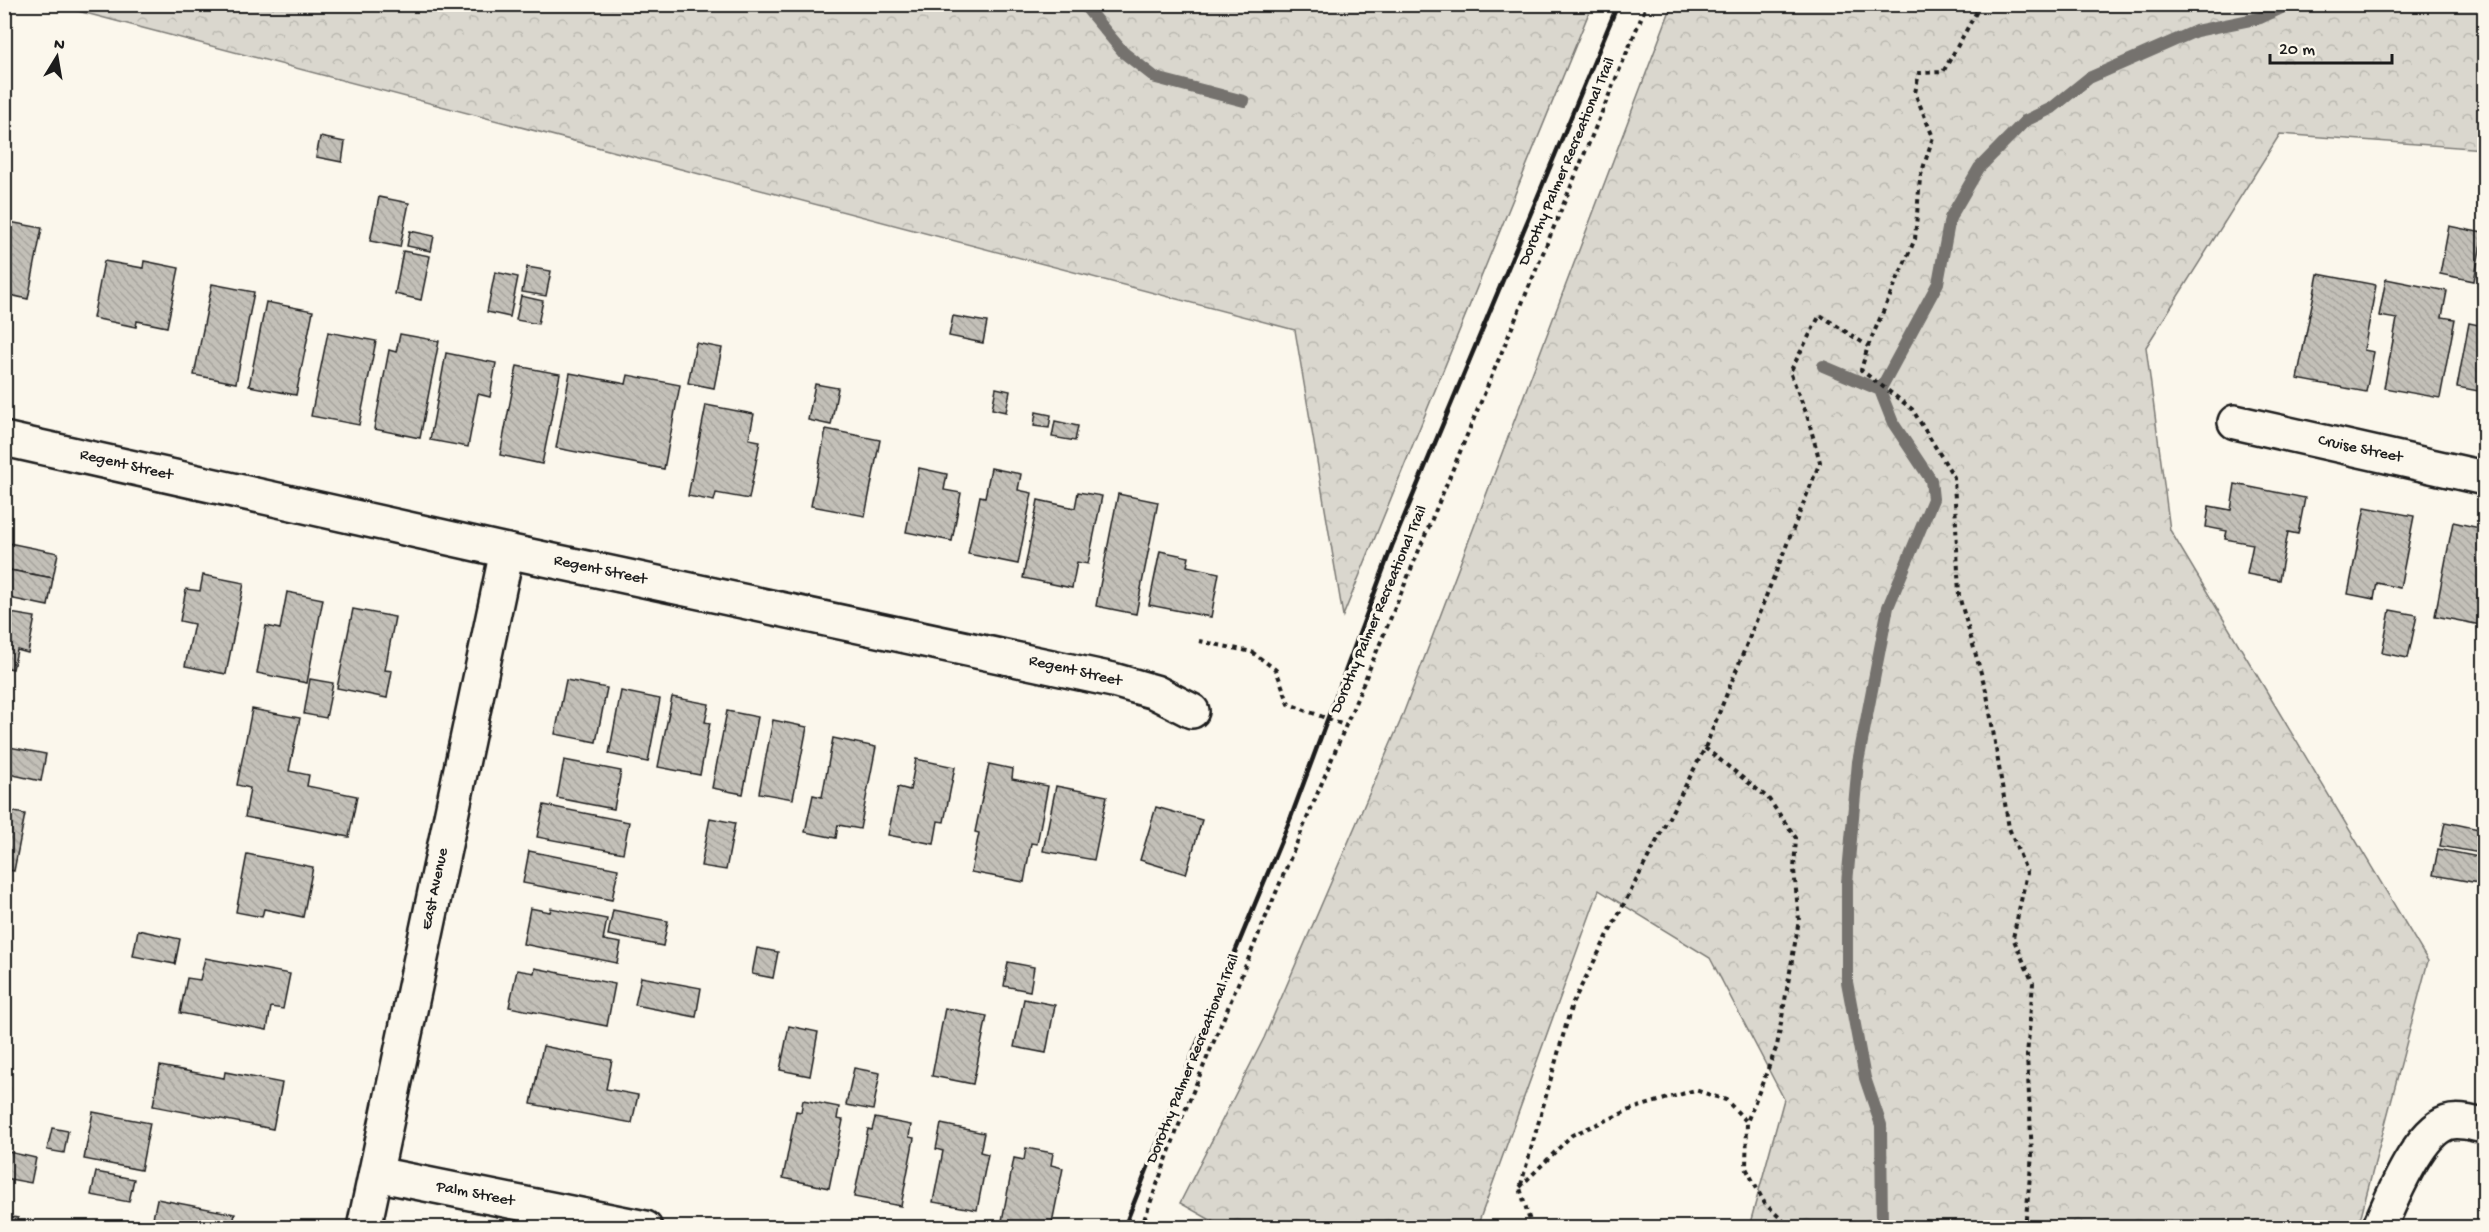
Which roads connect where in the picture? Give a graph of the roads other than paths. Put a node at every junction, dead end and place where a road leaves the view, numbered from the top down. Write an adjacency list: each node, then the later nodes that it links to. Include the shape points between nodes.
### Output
1 (2235, 422): 3 (street, Cruise Street)
2 (4, 439): 4 (street, Regent Street)
3 (2484, 478)
4 (507, 551): 5 (street, Regent Street, via 1113,680 1155,692); 7 (street, East Avenue)
5 (1192, 711)
6 (2484, 1126): 10 (street, via 2458,1121 2436,1130 2416,1156)
7 (376, 1174): 8 (street, East Avenue); 9 (street, Palm Street)
8 (364, 1227)
9 (645, 1227)
10 (2379, 1227)

